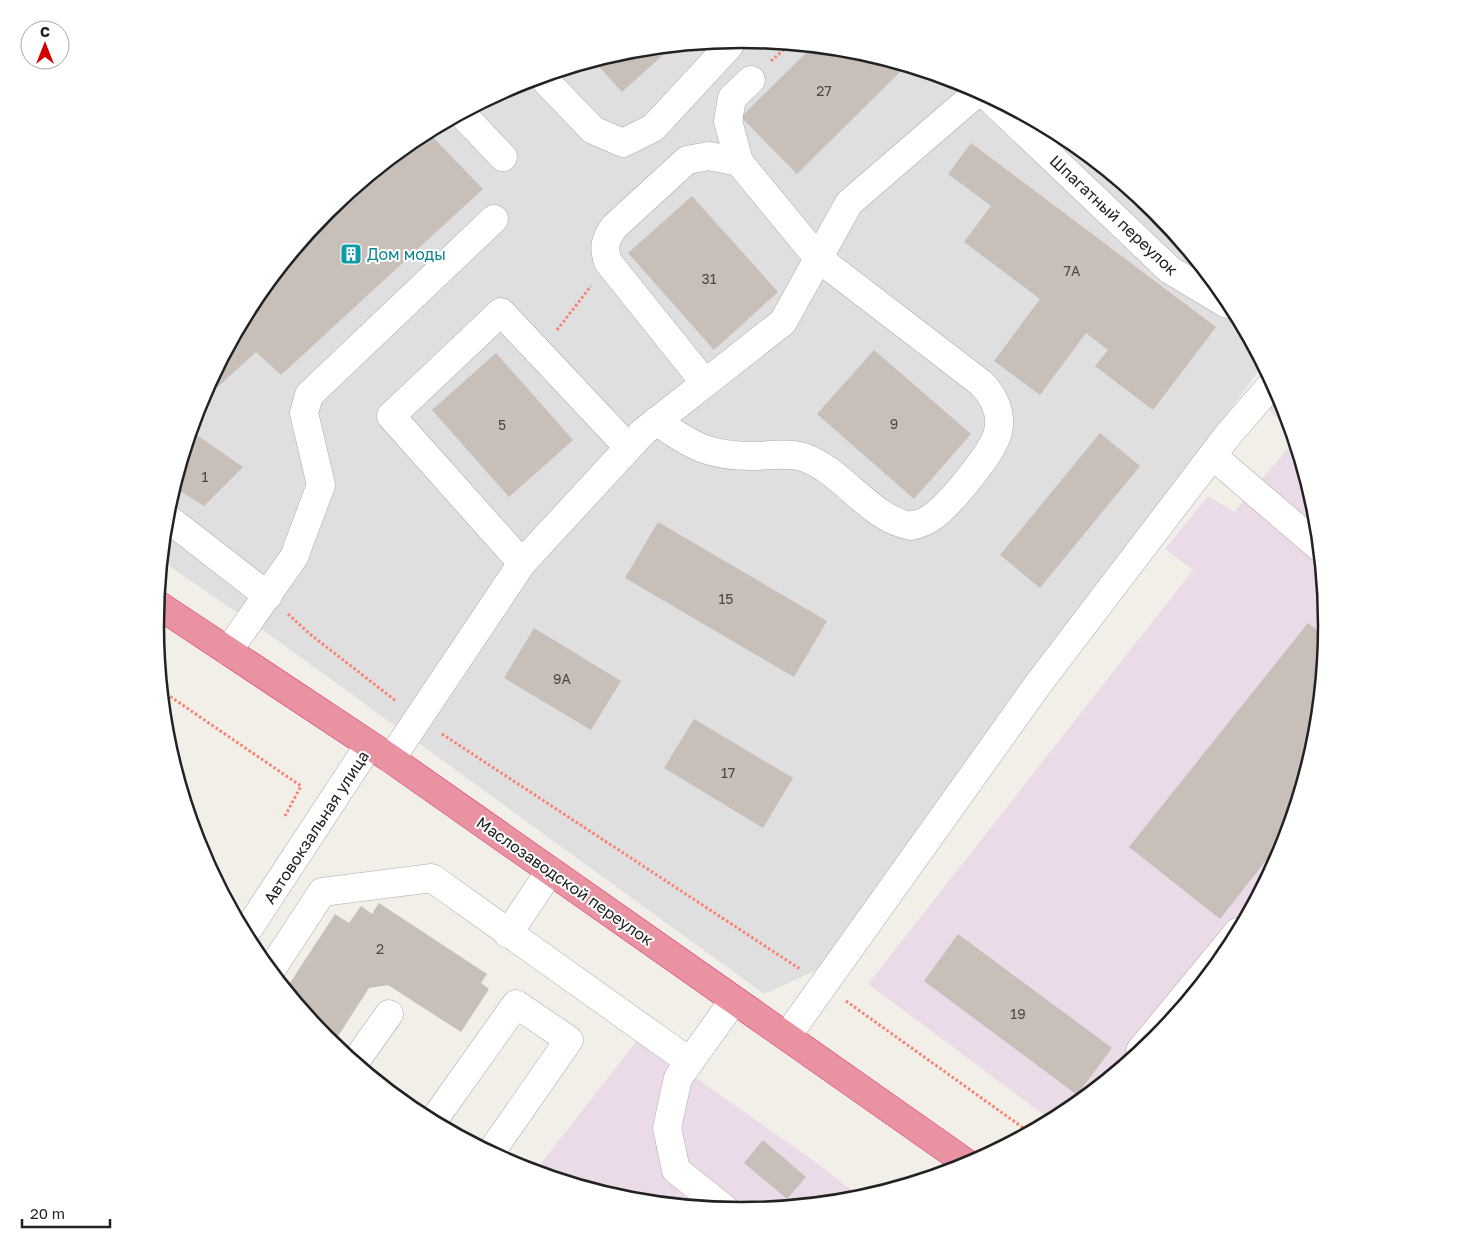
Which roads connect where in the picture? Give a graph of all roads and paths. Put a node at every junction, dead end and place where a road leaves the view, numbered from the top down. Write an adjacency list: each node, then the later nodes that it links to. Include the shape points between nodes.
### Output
1 (727, 48): 5 (street, via 654,128 623,143 593,130)
2 (784, 49): 3 (path)
3 (778, 54)
4 (751, 80): 10 (street, via 732,98 728,121)
5 (546, 82)
6 (973, 96): 12 (street, Автовокзальная улица, via 849,203)
7 (1002, 110): 14 (street, Шпагатный переулок, via 1170,270)
8 (466, 118): 9 (street)
9 (503, 157)
10 (740, 162): 12 (street); 13 (street, via 709,156 687,160 614,227 604,250)
11 (494, 219): 24 (street, via 309,395 304,413 321,485 294,557)
12 (818, 258): 16 (street, Автовокзальная улица, via 783,322); 18 (street, via 992,393 997,410 997,434 979,466 934,516 917,524 903,525 888,519 818,465 802,457 728,456 706,451)
13 (608, 262): 15 (path); 16 (street)
14 (1217, 298)
15 (540, 353): 19 (street); 23 (street, via 502,312 391,416)
16 (705, 383): 18 (street, Автовокзальная улица)
17 (1267, 390): 20 (street)
18 (656, 421): 19 (street, Автовокзальная улица)
19 (628, 447): 23 (street, Автовокзальная улица)
20 (1212, 456): 22 (street); 35 (street, via 1039,683)
21 (173, 523): 24 (street)
22 (1312, 541)
23 (522, 563): 28 (street, Автовокзальная улица)
24 (268, 596): 26 (street); 28 (path, via 311,635)
25 (164, 609): 26 (highway, Маслозаводской переулок)
26 (228, 651): 29 (highway, Маслозаводской переулок)
27 (169, 695): 30 (path, via 301,786)
28 (420, 719): 29 (street, Автовокзальная улица); 35 (path)
29 (380, 752): 31 (highway, Маслозаводской переулок); 32 (street, Автовокзальная улица)
30 (283, 821)
31 (550, 871): 33 (street); 36 (highway, Маслозаводской переулок)
32 (250, 927)
33 (508, 934): 34 (street, via 432,878 322,892); 40 (street)
34 (275, 964)
35 (823, 984): 38 (street); 42 (path)
36 (734, 1000): 38 (highway, Маслозаводской переулок); 40 (street)
37 (389, 1014): 39 (street)
38 (787, 1036): 44 (highway, Маслозаводской переулок)
39 (359, 1056)
40 (690, 1062): 45 (street, via 678,1078 667,1128 676,1170)
41 (437, 1115): 43 (street, via 516,1004 569,1040)
42 (1023, 1128)
43 (495, 1146)
44 (960, 1159)
45 (714, 1201)

